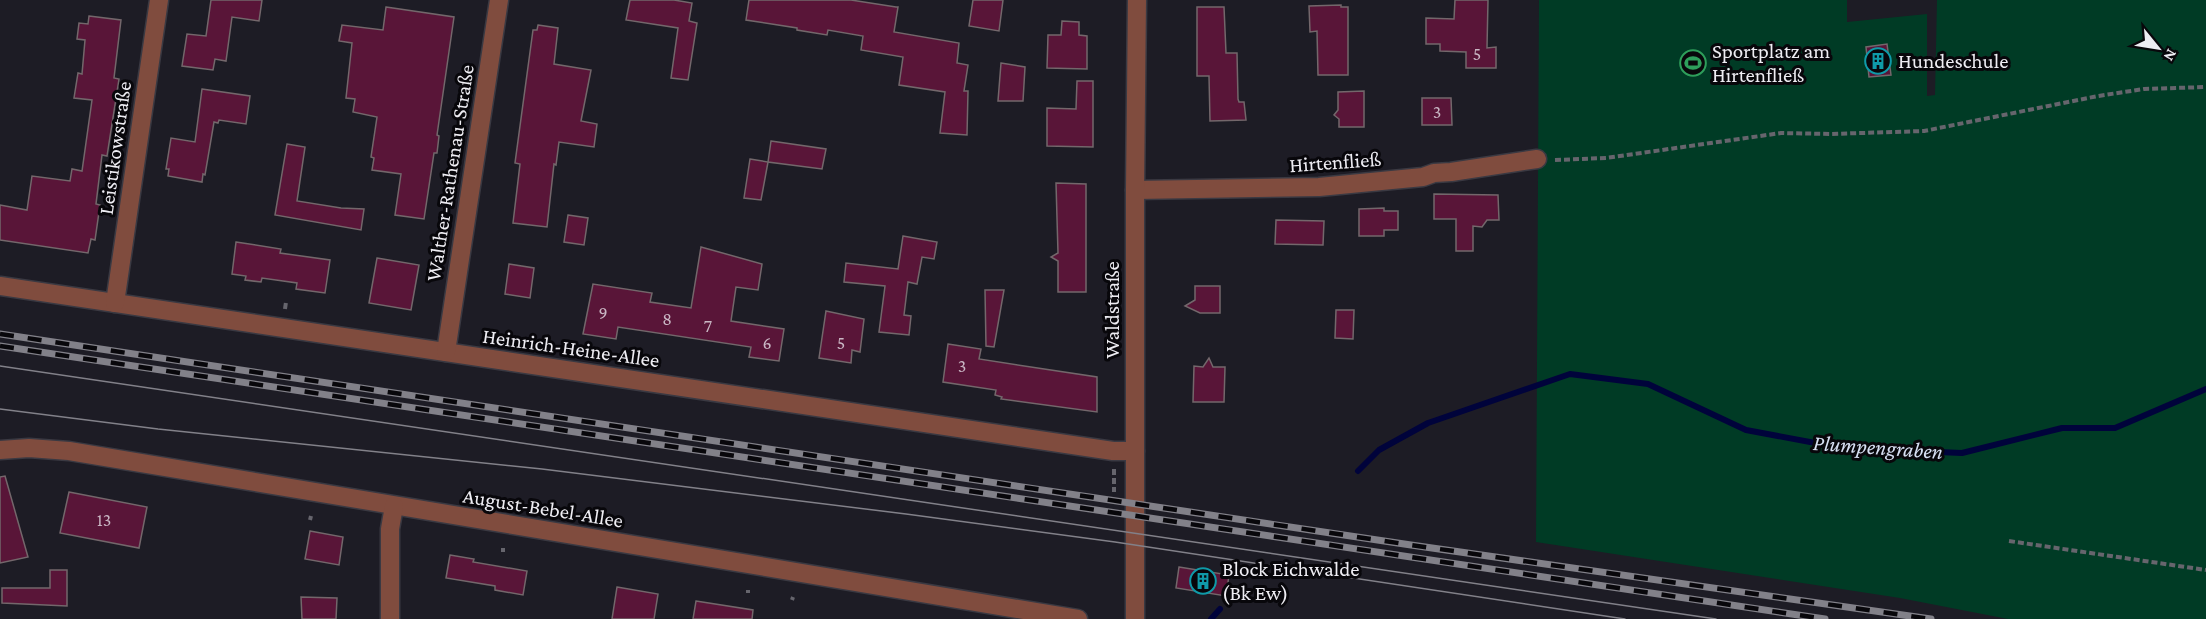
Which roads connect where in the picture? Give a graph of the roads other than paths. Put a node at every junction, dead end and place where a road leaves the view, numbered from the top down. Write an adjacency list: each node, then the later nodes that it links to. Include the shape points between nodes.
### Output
1 (159, 0): 7 (street, Leistikowstraße)
2 (499, 0): 8 (street, Walther-Rathenau-Straße)
3 (1137, 0): 5 (street, Waldstraße)
4 (1537, 159): 5 (street, Hirtenfließ, via 1342,186)
5 (1135, 190): 10 (street, Waldstraße)
6 (0, 286): 7 (street, Heinrich-Heine-Allee)
7 (115, 303): 8 (street, Heinrich-Heine-Allee)
8 (446, 352): 10 (street, Heinrich-Heine-Allee, via 1113,451)
9 (0, 450): 11 (street, August-Bebel-Allee, via 61,450)
10 (1135, 451): 14 (street, Waldstraße)
11 (394, 507): 12 (street, via 390,529); 13 (street, August-Bebel-Allee)
12 (390, 619)
13 (1078, 619)
14 (1135, 619)

